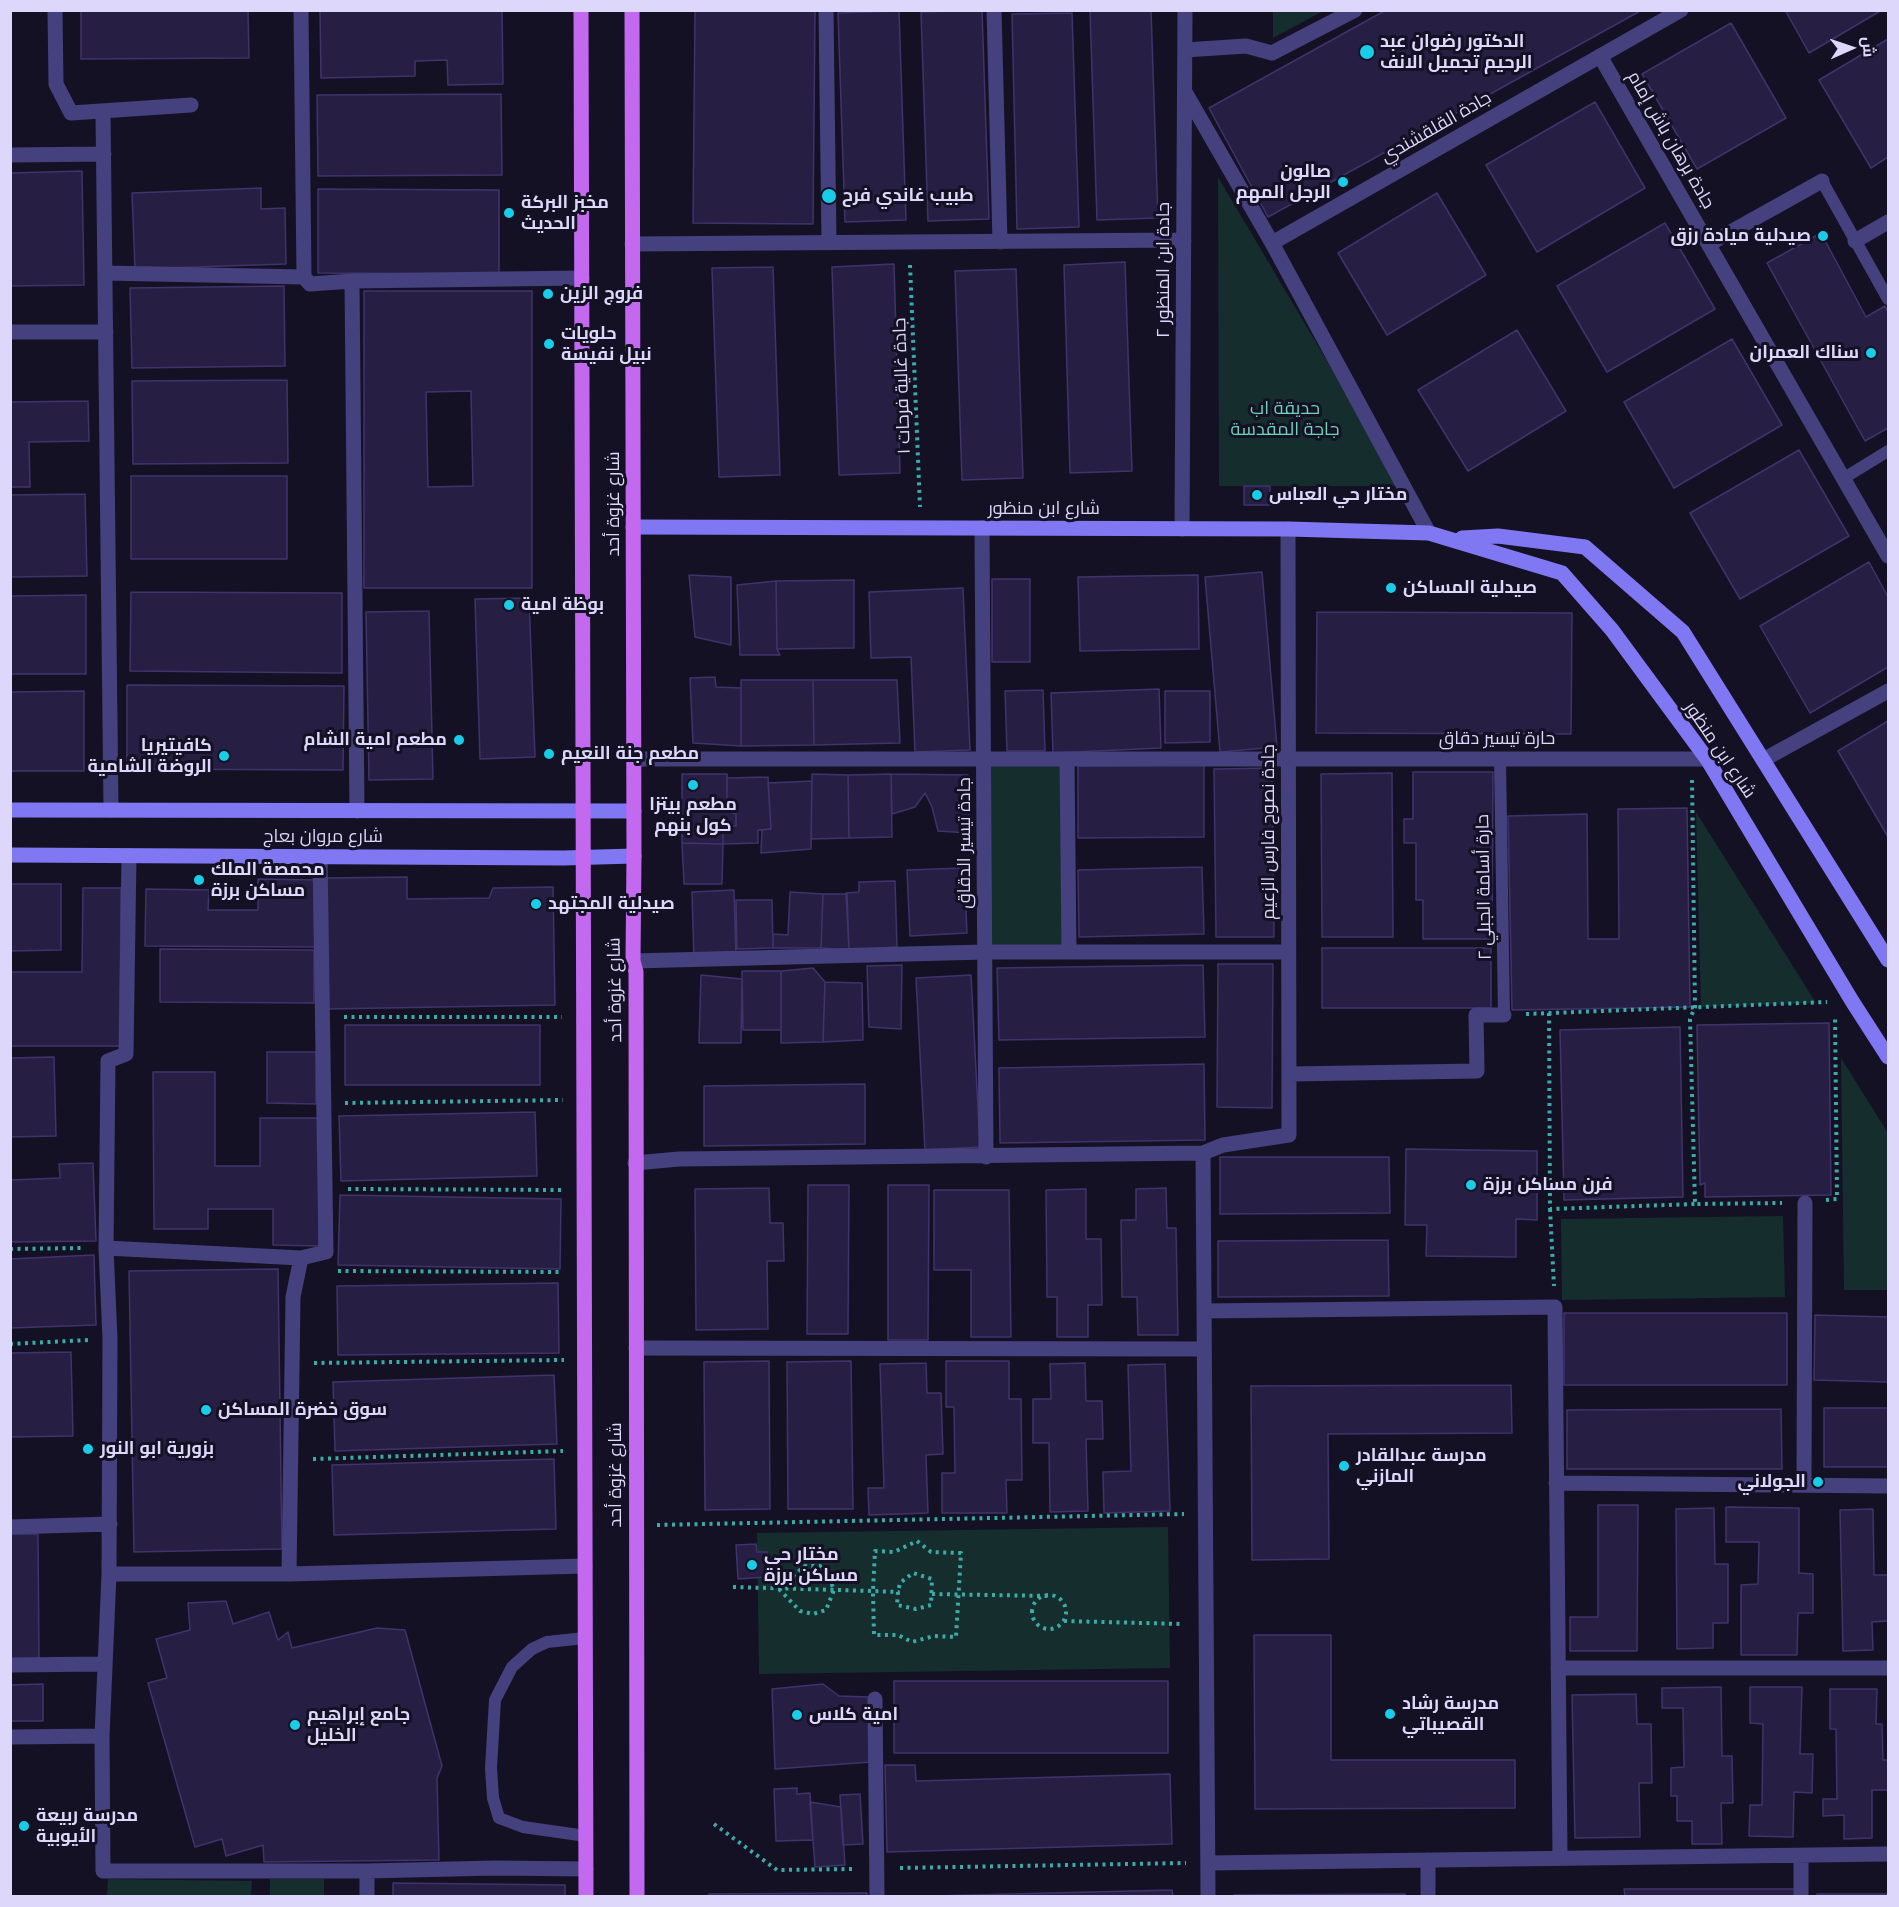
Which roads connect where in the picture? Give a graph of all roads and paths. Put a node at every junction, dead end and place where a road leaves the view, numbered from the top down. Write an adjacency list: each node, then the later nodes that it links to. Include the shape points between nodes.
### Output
1 (55, 10): 14 (street, via 56,84 71,113)
2 (301, 10): 28 (street)
3 (581, 10): 29 (main road, شارع غزوة أحد)
4 (632, 10): 25 (main road, شارع غزوة أحد)
5 (826, 10): 22 (street)
6 (994, 10): 21 (street)
7 (1185, 10): 10 (street, جادة ابن المنظور ٢)
8 (1355, 10): 10 (street, via 1272,53 1246,46)
9 (1681, 10): 11 (street, جادة القلقشندي)
10 (1185, 50): 12 (street, جادة ابن المنظور ٢)
11 (1600, 56): 24 (street, جادة القلقشندي); 26 (street, جادة برهان باش إمام)
12 (1185, 92): 19 (street, جادة ابن المنظور ٢); 24 (street)
13 (191, 105): 14 (street)
14 (104, 111): 15 (street)
15 (104, 154): 16 (street); 27 (street)
16 (10, 155)
17 (1822, 181): 20 (lane); 26 (street)
18 (1888, 222): 20 (street)
19 (1184, 240): 21 (street); 39 (street, جادة ابن المنظور ٢)
20 (1855, 241): 31 (lane)
21 (1000, 242): 23 (street)
22 (829, 243): 23 (street); 25 (street)
23 (909, 243): 37 (path, جادة غالية فرحات ١)
24 (1272, 243): 41 (street)
25 (633, 244): 36 (main road, شارع غزوة أحد)
26 (1709, 244): 35 (street, جادة برهان باش إمام)
27 (105, 273): 28 (street); 33 (street)
28 (304, 277): 30 (street, via 310,284)
29 (582, 278): 30 (street); 55 (main road, شارع غزوة أحد)
30 (352, 281): 54 (street)
31 (1888, 299)
32 (10, 332): 33 (street)
33 (106, 332): 53 (street)
34 (1888, 451): 35 (lane)
35 (1844, 478): 43 (street, جادة برهان باش إمام)
36 (633, 527): 37 (main road, شارع ابن منظور); 45 (main road, شارع غزوة أحد)
37 (921, 528): 38 (main road, شارع ابن منظور)
38 (982, 528): 39 (main road, شارع ابن منظور); 46 (street, جادة تيسير الدقاق)
39 (1182, 529): 40 (main road, شارع ابن منظور)
40 (1288, 529): 41 (main road, شارع ابن منظور); 48 (street, جادة نصوح فارس الزعيم)
41 (1429, 533): 42 (main road, شارع ابن منظور)
42 (1453, 539): 50 (main road, شارع ابن منظور, via 1562,573 1612,630); 51 (main road, شارع ابن منظور, via 1498,536 1585,547 1683,632)
43 (1888, 556)
44 (1888, 691): 51 (street)
45 (634, 759): 46 (street, حارة تيسير دقاق); 56 (main road, شارع غزوة أحد)
46 (984, 759): 47 (street, حارة تيسير دقاق); 62 (street, جادة تيسير الدقاق)
47 (1067, 759): 48 (street, حارة تيسير دقاق); 63 (street)
48 (1288, 759): 49 (street, حارة تيسير دقاق); 64 (street, جادة نصوح فارس الزعيم)
49 (1500, 759): 50 (street, حارة تيسير دقاق); 71 (lane, حارة أسامة الجبلي ٢)
50 (1699, 759): 67 (main road, شارع ابن منظور); 69 (path)
51 (1764, 760): 65 (main road, شارع ابن منظور)
52 (10, 810): 53 (main road, شارع مروان بعاج)
53 (111, 810): 54 (main road, شارع مروان بعاج)
54 (357, 811): 55 (main road, شارع مروان بعاج)
55 (583, 811): 56 (main road, شارع مروان بعاج); 61 (main road, شارع غزوة أحد)
56 (634, 811): 59 (main road, شارع غزوة أحد)
57 (10, 855): 58 (main road, شارع مروان بعاج)
58 (129, 856): 60 (main road, شارع مروان بعاج); 86 (street, via 126,1054 108,1061)
59 (634, 856): 61 (main road, شارع مروان بعاج); 66 (main road, شارع غزوة أحد)
60 (320, 857): 61 (main road, شارع مروان بعاج); 72 (street)
61 (583, 857): 73 (main road, شارع غزوة أحد)
62 (985, 952): 63 (street); 66 (street); 79 (street, جادة تيسير الدقاق)
63 (1069, 952): 64 (street)
64 (1288, 952): 75 (street, جادة نصوح فارس الزعيم)
65 (1888, 960)
66 (633, 961): 80 (main road, شارع غزوة أحد)
67 (1852, 1001): 68 (path); 74 (main road, شارع ابن منظور)
68 (1834, 1002): 69 (path); 83 (path, via 1837,1199)
69 (1695, 1007): 70 (path); 84 (path, via 1690,1019)
70 (1549, 1013): 71 (path); 85 (path)
71 (1504, 1015): 75 (street, via 1476,1015 1477,1071)
72 (322, 1017): 73 (path); 77 (street)
73 (584, 1017): 76 (main road, شارع غزوة أحد)
74 (1888, 1057)
75 (1288, 1074): 78 (street, جادة نصوح فارس الزعيم, via 1289,1135 1223,1145)
76 (584, 1100): 77 (path); 82 (main road, شارع غزوة أحد)
77 (323, 1103): 81 (street)
78 (1203, 1153): 79 (street); 91 (street)
79 (986, 1157): 80 (street, via 679,1159)
80 (635, 1163): 94 (main road, شارع غزوة أحد)
81 (325, 1189): 82 (path); 88 (street, via 326,1252)
82 (584, 1190): 89 (main road, شارع غزوة أحد)
83 (1805, 1203): 84 (path); 101 (street)
84 (1695, 1204): 85 (path)
85 (1550, 1209): 90 (path)
86 (106, 1248): 87 (path); 88 (street); 92 (street)
87 (10, 1249)
88 (299, 1265): 89 (path); 97 (street, via 293,1297)
89 (584, 1272): 96 (main road, شارع غزوة أحد)
90 (1555, 1308): 91 (street); 100 (street)
91 (1204, 1311): 95 (street)
92 (110, 1339): 93 (path); 104 (street)
93 (10, 1344)
94 (636, 1348): 95 (street); 105 (main road, شارع غزوة أحد)
95 (1204, 1349): 103 (street)
96 (584, 1360): 97 (path); 98 (main road, شارع غزوة أحد)
97 (292, 1364): 99 (street)
98 (585, 1450): 99 (path); 107 (main road, شارع غزوة أحد)
99 (291, 1459): 109 (street)
100 (1556, 1483): 101 (street); 124 (street)
101 (1804, 1485): 102 (street)
102 (1888, 1486)
103 (1206, 1514): 105 (path); 120 (street)
104 (110, 1524): 106 (street); 108 (street)
105 (636, 1526): 141 (main road, شارع غزوة أحد)
106 (10, 1527)
107 (585, 1566): 109 (street); 121 (main road, شارع غزوة أحد)
108 (109, 1574): 109 (street); 122 (street)
109 (289, 1574)
110 (733, 1587): 111 (path)
111 (778, 1588): 112 (path); 113 (path, via 800,1611 813,1614 826,1610)
112 (786, 1589): 113 (path); 113 (path, via 805,1566 820,1566)
113 (834, 1590): 114 (path)
114 (873, 1591): 115 (path); 116 (path, via 876,1551 894,1552 917,1541 931,1552 961,1553); 116 (path, via 874,1635 898,1635 912,1642 934,1636 956,1637)
115 (898, 1592): 117 (path, via 897,1605 916,1609 931,1605); 117 (path, via 900,1583 913,1573 932,1578)
116 (959, 1593): 117 (path); 118 (path)
117 (932, 1594)
118 (1049, 1596): 119 (path, via 1064,1604); 119 (path, via 1036,1602 1033,1618 1039,1626 1050,1630)
119 (1064, 1621): 120 (path)
120 (1206, 1624): 135 (street)
121 (585, 1638): 130 (main road, شارع غزوة أحد); 130 (lane, via 547,1642 532,1649 512,1667 495,1700 491,1768 499,1818 523,1827)
122 (105, 1664): 123 (street); 127 (street)
123 (10, 1665)
124 (1558, 1668): 125 (street); 133 (street)
125 (1888, 1668)
126 (875, 1699): 136 (street)
127 (102, 1736): 128 (street); 138 (street, via 103,1871)
128 (10, 1737)
129 (714, 1824): 136 (path, via 777,1870)
130 (586, 1836): 137 (main road, شارع غزوة أحد)
131 (1888, 1854): 132 (street)
132 (1801, 1856): 133 (street); 145 (street)
133 (1560, 1858): 134 (street)
134 (1428, 1860): 135 (street); 144 (street)
135 (1208, 1863): 136 (path); 143 (street)
136 (876, 1868): 142 (street)
137 (586, 1869): 138 (street); 140 (main road, شارع غزوة أحد)
138 (367, 1871): 139 (street)
139 (367, 1896)
140 (586, 1896)
141 (637, 1896)
142 (877, 1896)
143 (1208, 1896)
144 (1428, 1896)
145 (1802, 1896)

